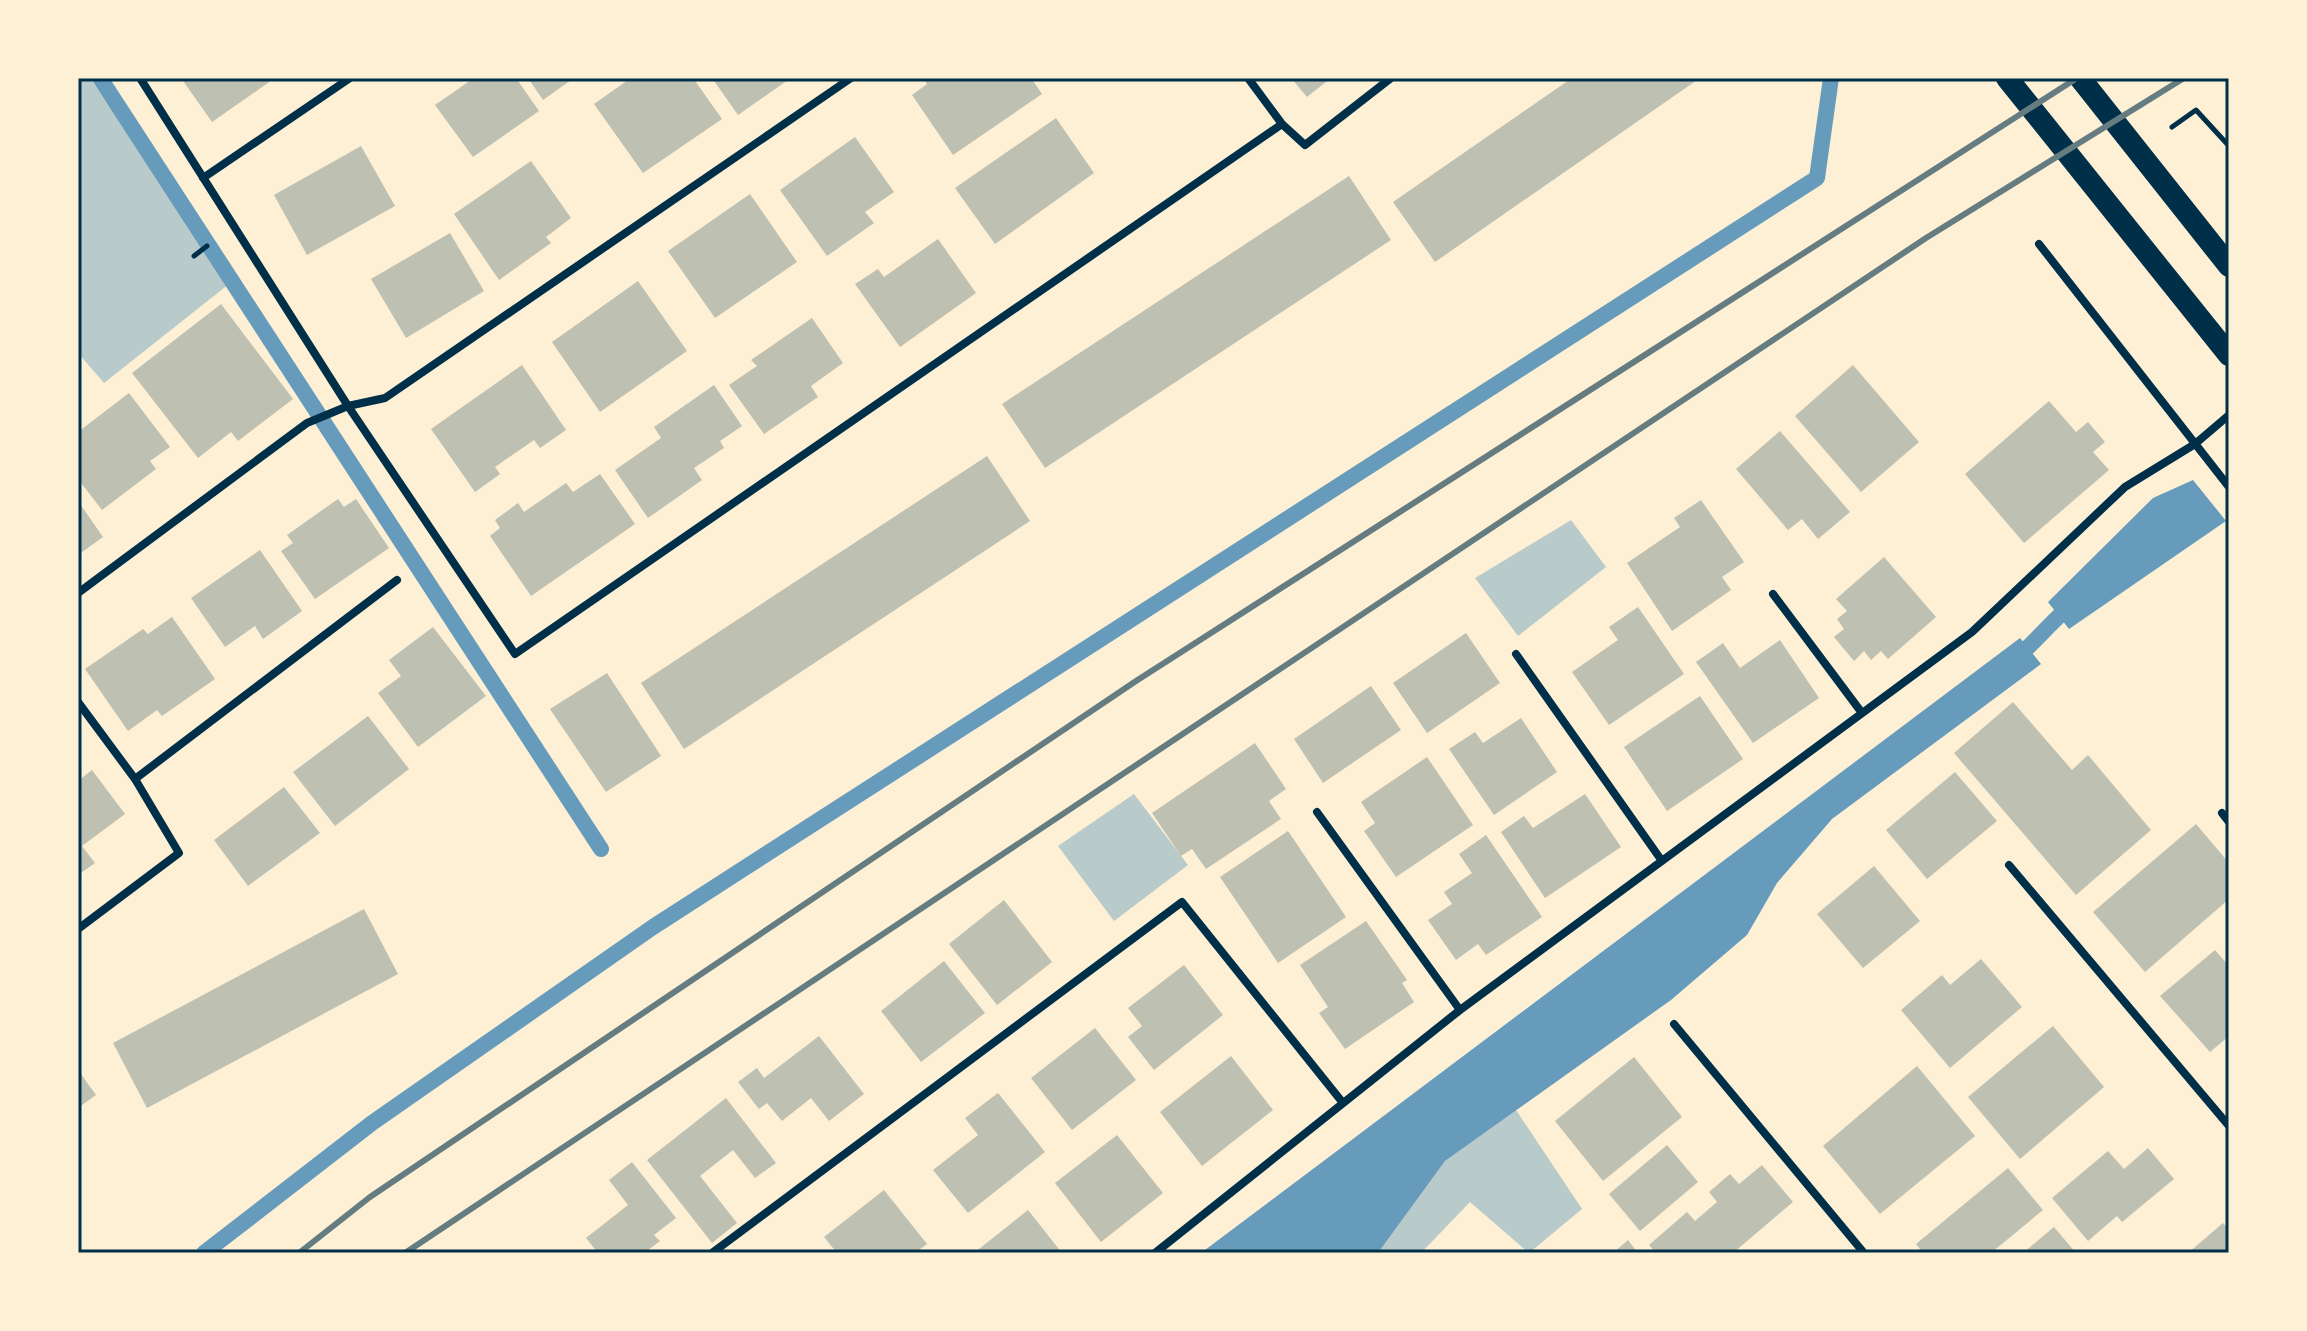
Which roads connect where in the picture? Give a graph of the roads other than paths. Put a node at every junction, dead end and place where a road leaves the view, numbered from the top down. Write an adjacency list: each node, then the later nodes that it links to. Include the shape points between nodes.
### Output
1 (140, 78): 9 (street)
2 (350, 78): 9 (street)
3 (851, 78): 13 (street, via 385,398)
4 (1248, 78): 8 (street)
5 (1391, 78): 8 (street, via 1305,145)
6 (2007, 78): 12 (highway)
7 (2080, 78): 11 (highway)
8 (1282, 124): 13 (street, via 515,654)
9 (203, 178): 13 (street)
10 (2039, 244): 15 (street)
11 (2229, 266)
12 (2229, 355)
13 (348, 406): 18 (street, via 307,423)
14 (2229, 415): 15 (street)
15 (2195, 444): 16 (street); 22 (street, via 2125,487 1972,632)
16 (2229, 487)
17 (397, 580): 23 (street)
18 (78, 593)
19 (1773, 594): 22 (street)
20 (1516, 654): 27 (street)
21 (78, 702): 23 (street)
22 (1862, 713): 27 (street)
23 (135, 779): 29 (street, via 179,853)
24 (1317, 812): 30 (street)
25 (2222, 813): 26 (street)
26 (2229, 822)
27 (1662, 861): 30 (street)
28 (2009, 865): 33 (street)
29 (78, 929)
30 (1460, 1010): 32 (street)
31 (1674, 1024): 36 (street)
32 (1343, 1103): 34 (street, via 1182,902); 35 (street)
33 (2229, 1126)
34 (712, 1253)
35 (1155, 1253)
36 (1864, 1253)

